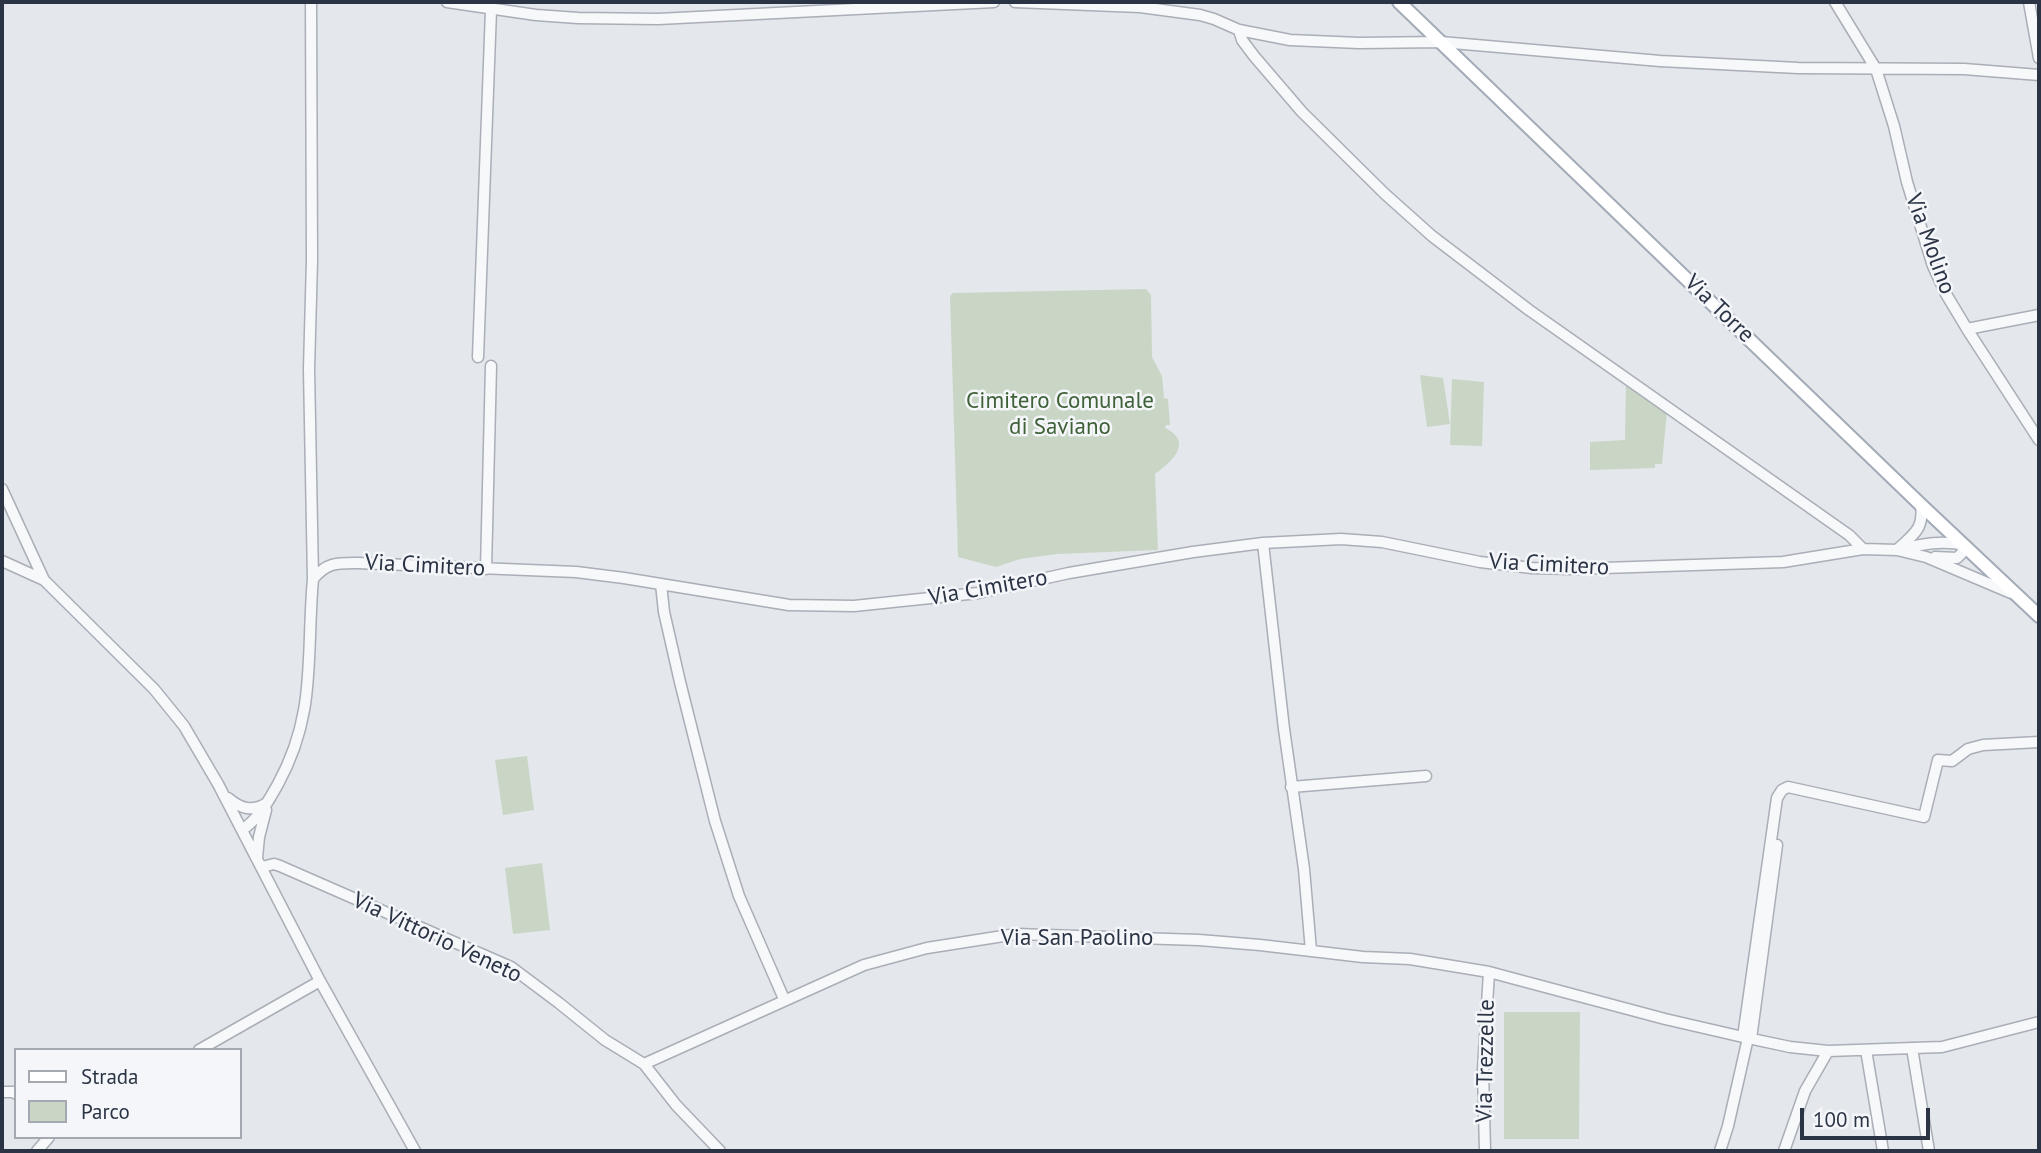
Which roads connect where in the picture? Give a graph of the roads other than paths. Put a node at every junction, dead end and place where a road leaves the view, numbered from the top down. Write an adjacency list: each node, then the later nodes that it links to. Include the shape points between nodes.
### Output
1 (311, 2): 29 (street)
2 (447, 2): 8 (street)
3 (994, 2): 9 (street, via 658,19)
4 (1015, 2): 10 (street, via 1140,7 1200,15)
5 (1399, 2): 11 (main road, Via Torre)
6 (1835, 2): 13 (street, Via Molino)
7 (2029, 2): 12 (street)
8 (476, 4): 9 (street)
9 (491, 10): 17 (street)
10 (1239, 30): 11 (street, via 1290,40); 24 (street, via 1254,56 1302,112 1432,236)
11 (1441, 42): 13 (street, via 1660,61); 21 (main road, Via Torre)
12 (2039, 58)
13 (1875, 69): 14 (street); 16 (street, Via Molino, via 1933,266)
14 (2039, 75)
15 (2039, 315): 16 (street)
16 (1967, 329): 19 (street, Via Molino)
17 (478, 356)
18 (491, 366): 28 (street)
19 (2039, 440)
20 (2, 489): 30 (street)
21 (1921, 505): 23 (main road, Via Torre); 25 (street, via 1923,519 1917,531)
22 (1263, 543): 24 (street, Via Cimitero, via 1382,542 1479,562 1574,569 1783,562); 31 (street, Via Cimitero, via 1121,564 978,593 854,606 789,605); 36 (street)
23 (1964, 545): 25 (street, Via Cimitero, via 1950,542); 26 (street, Via Cimitero, via 1957,558); 32 (main road, Via Torre)
24 (1863, 549): 25 (street, Via Cimitero)
25 (1897, 550): 26 (street, Via Cimitero)
26 (1926, 556): 32 (street, Via Cimitero)
27 (2, 561): 30 (street)
28 (486, 569): 29 (street, Via Cimitero, via 333,563); 31 (street, Via Cimitero, via 576,572)
29 (313, 579): 38 (street, via 310,660 300,735)
30 (44, 580): 37 (street, via 154,689 184,726)
31 (661, 584): 44 (street, via 715,821 739,896)
32 (2018, 596): 33 (main road, Via Torre)
33 (2039, 616)
34 (2039, 742): 46 (street, via 1983,745 1952,761 1938,760 1924,817 1788,787 1782,790)
35 (1426, 776): 36 (street)
36 (1291, 787): 41 (street)
37 (224, 796): 38 (street, via 243,809); 39 (street)
38 (268, 802): 39 (street); 40 (street, via 259,837)
39 (242, 830): 40 (street)
40 (260, 863): 43 (street); 51 (street, Via Vittorio Veneto, via 280,866 511,967 605,1040)
41 (1311, 951): 42 (street, Via San Paolino, via 1410,959); 44 (street, Via San Paolino, via 1199,940 1016,934 927,948 864,965)
42 (1489, 972): 46 (street, Via San Paolino); 54 (street, Via Trezzelle, via 1483,1070)
43 (320, 981): 47 (street); 52 (street)
44 (784, 999): 51 (street, Via San Paolino)
45 (2039, 1022): 48 (street, Via San Paolino, via 1942,1047)
46 (1747, 1038): 50 (street, Via San Paolino); 55 (street)
47 (203, 1048)
48 (1912, 1048): 49 (street, Via San Paolino); 58 (street)
49 (1866, 1050): 50 (street, Via San Paolino); 57 (street)
50 (1828, 1051): 56 (street, via 1805,1091)
51 (644, 1064): 53 (street, Via Vittorio Veneto)
52 (415, 1151)
53 (720, 1151)
54 (1485, 1151)
55 (1720, 1151)
56 (1784, 1151)
57 (1883, 1151)
58 (1929, 1151)

